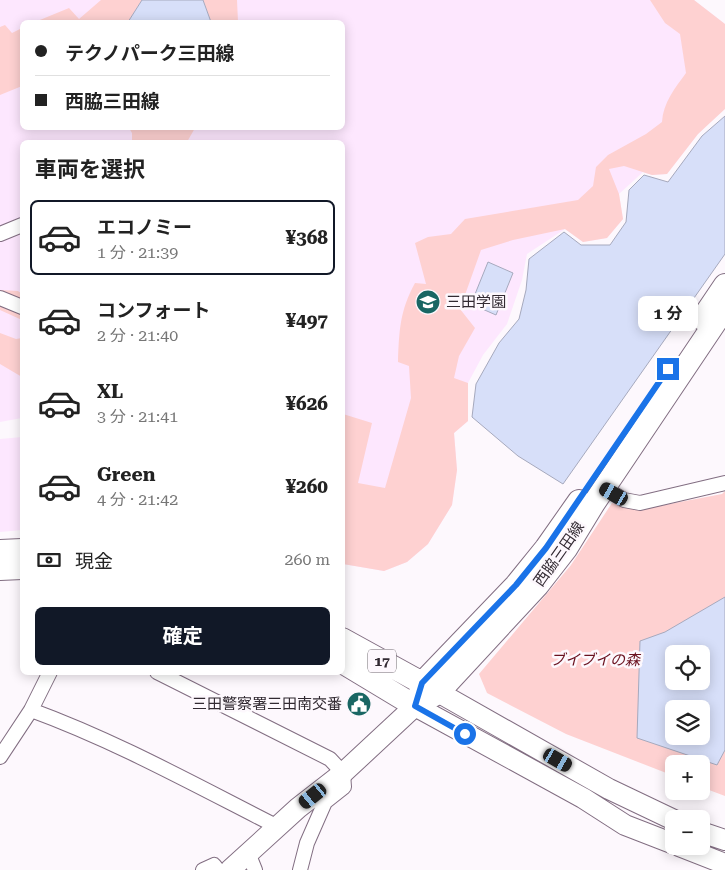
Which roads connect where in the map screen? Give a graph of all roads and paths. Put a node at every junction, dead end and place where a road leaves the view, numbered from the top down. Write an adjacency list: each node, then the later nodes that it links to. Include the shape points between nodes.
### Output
1 (20, 226): 2 (street)
2 (0, 234)
3 (725, 285): 17 (main road, 西脇三田線, via 546,548)
4 (0, 298): 5 (street)
5 (20, 306)
6 (725, 308): 8 (main road, 西脇三田線)
7 (725, 483): 8 (street, via 640,503 624,500)
8 (604, 488): 17 (main road, 西脇三田線, via 566,549 538,585)
9 (20, 550): 10 (main road)
10 (0, 551)
11 (20, 568): 12 (main road)
12 (0, 569)
13 (345, 641): 17 (main road, 17)
14 (345, 664): 18 (main road, 17)
15 (48, 675): 19 (street)
16 (163, 675): 21 (street, via 330,759)
17 (430, 688): 18 (main road, 西脇三田線); 22 (main road, via 609,790)
18 (415, 706): 21 (main road); 30 (main road, via 583,798 625,825)
19 (31, 710): 20 (street); 26 (street, via 174,774)
20 (0, 757)
21 (343, 773): 26 (main road); 37 (street, via 344,787 325,802 307,843)
22 (652, 810): 23 (main road); 24 (main road)
23 (665, 813)
24 (665, 816)
25 (710, 825): 27 (main road)
26 (278, 827): 32 (main road)
27 (725, 829)
28 (710, 835): 29 (main road)
29 (725, 840)
30 (665, 841)
31 (702, 855): 33 (main road)
32 (252, 862): 36 (main road)
33 (725, 864)
34 (203, 870): 35 (street, via 214,865)
35 (218, 870)
36 (230, 870)
37 (300, 870)

